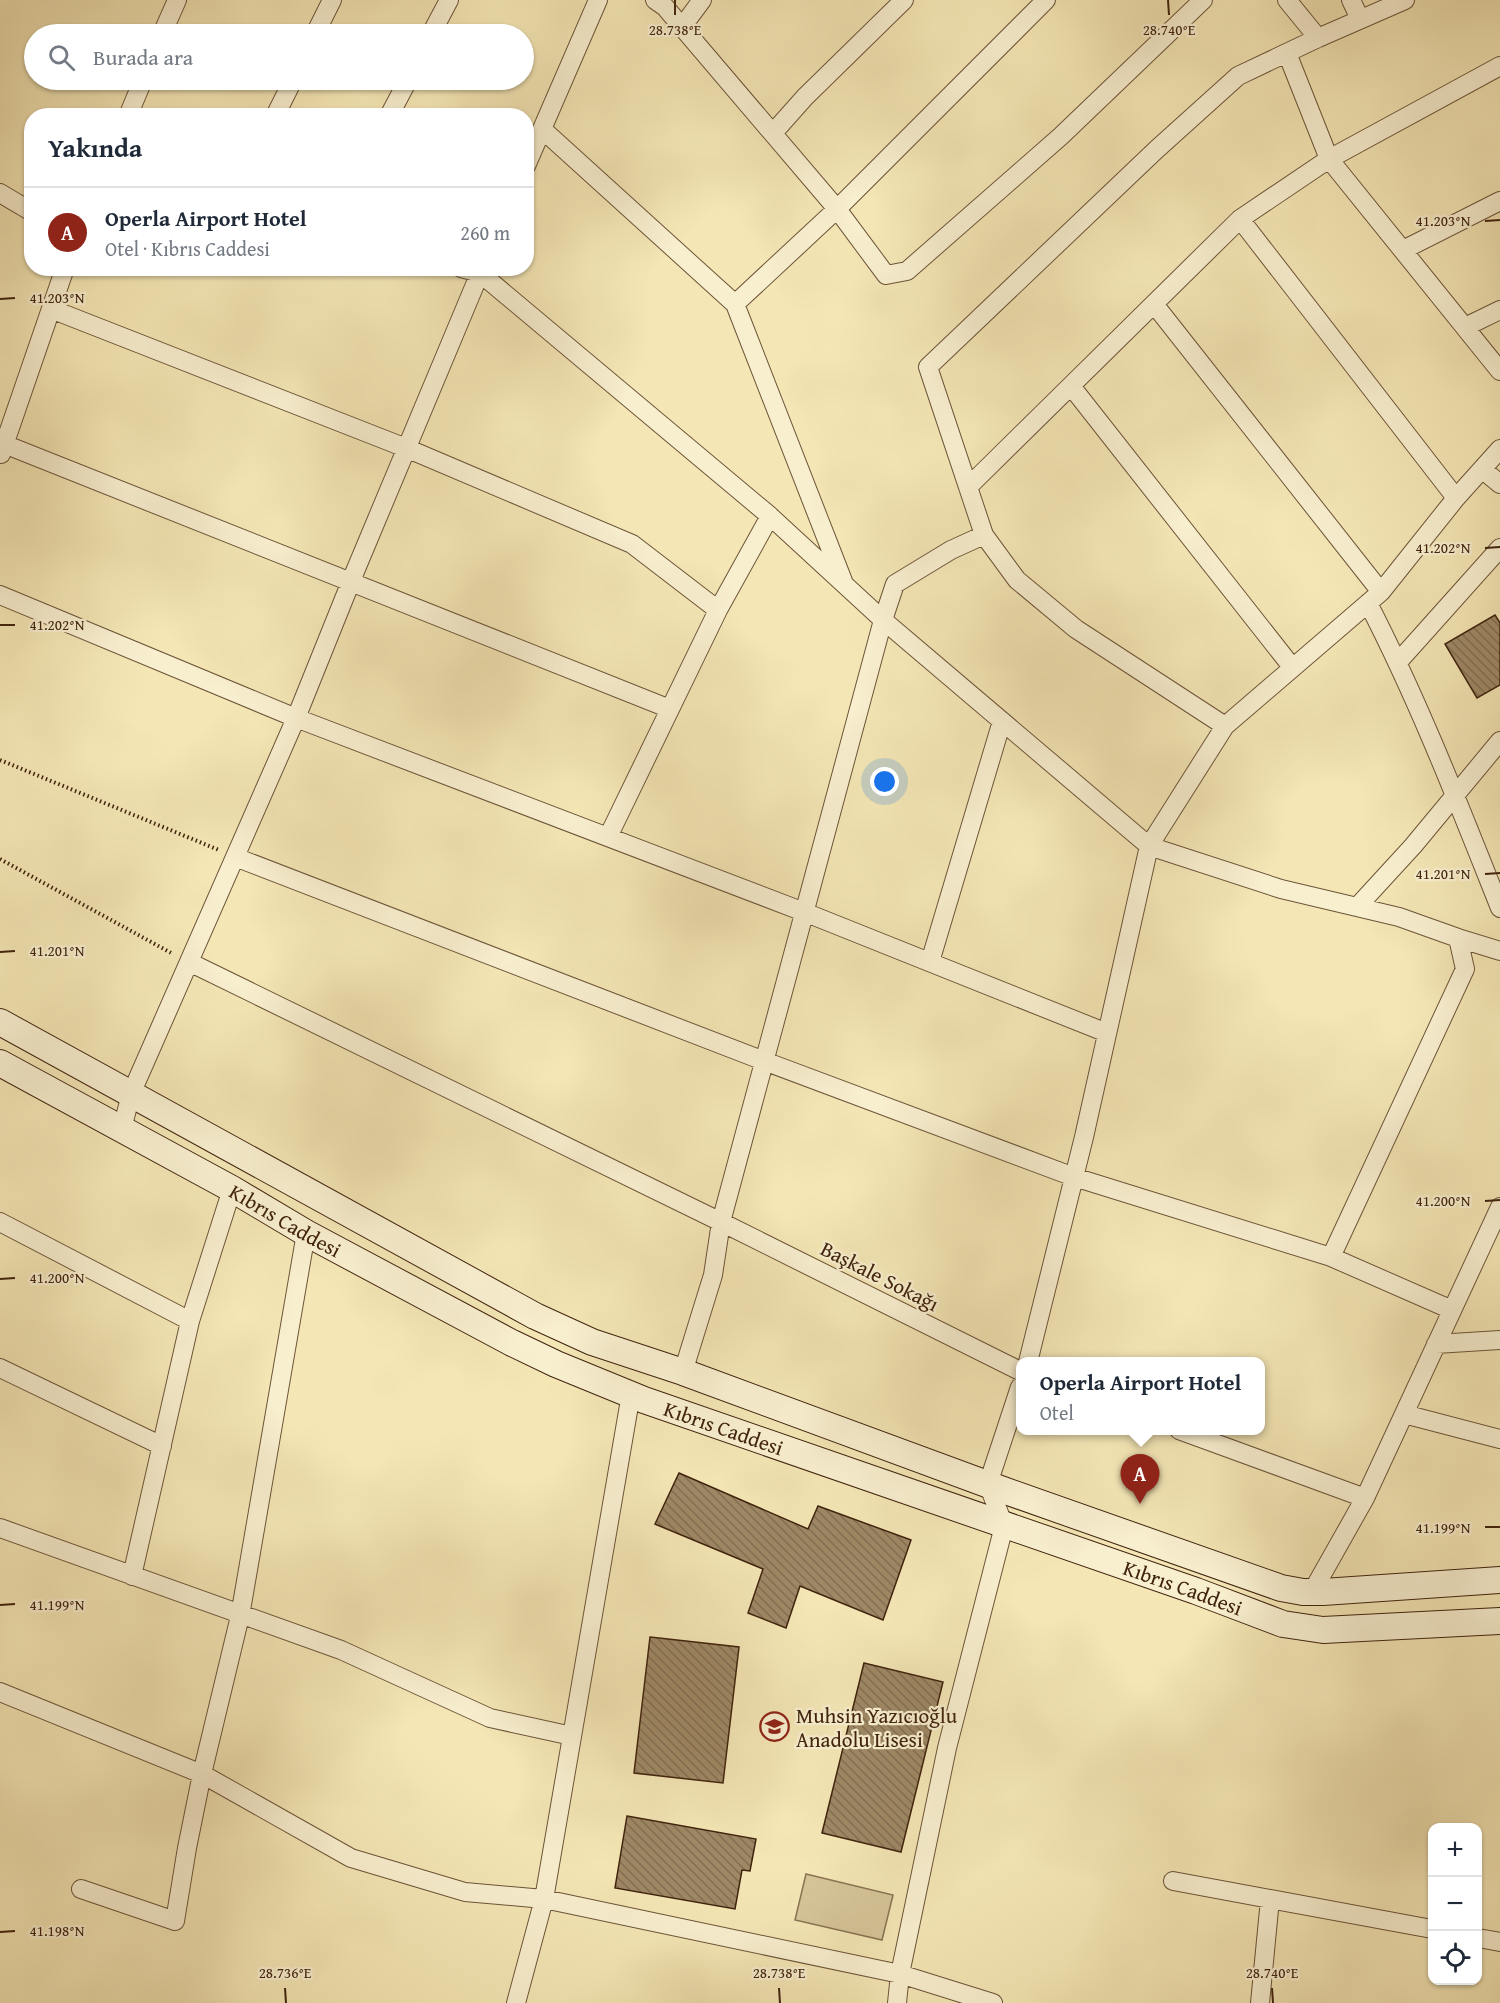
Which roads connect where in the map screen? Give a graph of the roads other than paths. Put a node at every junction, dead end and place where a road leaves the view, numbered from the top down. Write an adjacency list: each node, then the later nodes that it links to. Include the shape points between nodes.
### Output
1 (177, 0): 14 (street)
2 (332, 0): 15 (street)
3 (449, 0): 16 (street)
4 (598, 0): 27 (street)
5 (655, 0): 17 (street)
6 (702, 0): 17 (street)
7 (904, 0): 28 (street)
8 (1046, 0): 34 (street)
9 (1203, 0): 34 (street, via 1061,136 907,271 886,275)
10 (1287, 0): 18 (street)
11 (1351, 0): 13 (street)
12 (1405, 0): 13 (street)
13 (1360, 20): 18 (street)
14 (166, 24)
15 (320, 24)
16 (436, 24)
17 (682, 27): 28 (street)
18 (1318, 38): 19 (street)
19 (1287, 53): 30 (street); 52 (street, via 1238,76 928,367)
20 (1500, 66): 30 (street)
21 (139, 90): 24 (street)
22 (288, 90): 25 (street)
23 (403, 90): 26 (street)
24 (131, 108)
25 (279, 108)
26 (393, 108)
27 (542, 129): 29 (street); 40 (street)
28 (772, 133): 34 (street)
29 (534, 148)
30 (1329, 159): 35 (street); 36 (street)
31 (0, 194): 33 (street)
32 (1500, 201): 36 (street)
33 (24, 208)
34 (837, 208): 40 (street)
35 (1240, 219): 41 (street); 53 (street)
36 (1402, 250): 44 (street)
37 (62, 276): 42 (street)
38 (479, 276): 47 (street)
39 (487, 276): 54 (street)
40 (735, 304): 58 (street)
41 (1154, 304): 46 (street); 60 (street)
42 (51, 309): 47 (street); 49 (street)
43 (1500, 310): 44 (street)
44 (1465, 327): 45 (street)
45 (1500, 371)
46 (1071, 386): 52 (street); 64 (street)
47 (406, 448): 57 (street); 61 (street, via 632,544)
48 (1500, 449): 50 (street)
49 (2, 450): 57 (street)
50 (1482, 469): 51 (street); 53 (street)
51 (1500, 484)
52 (968, 487): 55 (street)
53 (1456, 498): 60 (street)
54 (770, 516): 58 (street); 61 (street)
55 (984, 535): 62 (street, via 895,584); 68 (street, via 1017,580 1076,629)
56 (1500, 548): 63 (street)
57 (351, 582): 65 (street); 66 (street)
58 (845, 585): 62 (street)
59 (0, 595): 66 (street)
60 (1374, 597): 63 (street); 64 (street)
61 (718, 610): 65 (street)
62 (883, 620): 67 (street); 76 (street)
63 (1398, 662): 70 (street)
64 (1292, 668): 68 (street)
65 (670, 709): 71 (street)
66 (296, 718): 71 (street); 73 (street)
67 (1002, 721): 72 (street); 80 (street)
68 (1225, 726): 72 (street)
69 (1500, 741): 70 (street)
70 (1455, 796): 74 (street); 75 (street)
71 (608, 837): 76 (street)
72 (1149, 846): 75 (street, via 1281,889); 82 (street)
73 (235, 857): 79 (street); 83 (street)
74 (1499, 899)
75 (1357, 907): 77 (street)
76 (804, 912): 80 (street); 83 (street)
77 (1458, 938): 78 (street); 94 (street, via 1465,969)
78 (1500, 951)
79 (189, 962): 85 (street); 91 (street, Başkale Sokağı)
80 (930, 962): 82 (street)
81 (0, 1022): 85 (main road)
82 (1107, 1033): 87 (street)
83 (764, 1061): 87 (street); 91 (street)
84 (0, 1063): 86 (main road, Kıbrıs Caddesi)
85 (131, 1094): 86 (street); 102 (main road, via 535,1316 592,1342)
86 (122, 1129): 88 (main road, Kıbrıs Caddesi)
87 (1074, 1177): 94 (street); 99 (street)
88 (232, 1189): 92 (main road, Kıbrıs Caddesi); 96 (street)
89 (1500, 1207): 93 (street)
90 (0, 1222): 96 (street)
91 (721, 1222): 101 (street, Başkale Sokağı); 102 (street, via 713,1275)
92 (306, 1233): 103 (main road, Kıbrıs Caddesi, via 512,1343); 116 (street)
93 (1494, 1233): 95 (street)
94 (1331, 1257): 95 (street)
95 (1452, 1310): 98 (street)
96 (190, 1321): 108 (street)
97 (1500, 1340): 98 (street)
98 (1436, 1344): 105 (street)
99 (1029, 1357)
100 (0, 1368): 108 (street)
101 (1016, 1369)
102 (683, 1372): 109 (main road)
103 (632, 1395): 111 (main road, Kıbrıs Caddesi); 119 (street)
104 (1016, 1400): 109 (street)
105 (1404, 1414): 107 (street); 110 (street)
106 (1190, 1435): 110 (street)
107 (1500, 1439)
108 (162, 1446): 113 (street)
109 (988, 1484): 111 (street); 115 (main road, via 1281,1588)
110 (1365, 1498): 115 (street)
111 (1004, 1526): 117 (main road, Kıbrıs Caddesi, via 1300,1628); 128 (street, via 947,1748)
112 (0, 1528): 113 (street)
113 (132, 1576): 116 (street)
114 (1500, 1580): 115 (main road)
115 (1312, 1592)
116 (240, 1616): 119 (street, via 341,1650 490,1718); 120 (street)
117 (1500, 1621)
118 (0, 1692): 120 (street)
119 (572, 1736): 123 (street)
120 (202, 1774): 122 (street, via 175,1921); 123 (street, via 351,1858 465,1892)
121 (1173, 1881): 124 (street)
122 (81, 1889)
123 (544, 1899): 128 (street); 129 (street)
124 (1270, 1899): 125 (street); 132 (street)
125 (1428, 1928)
126 (1482, 1939): 127 (street)
127 (1500, 1942)
128 (900, 1974): 130 (street); 131 (street)
129 (516, 2003)
130 (897, 2003)
131 (993, 2003)
132 (1260, 2003)

